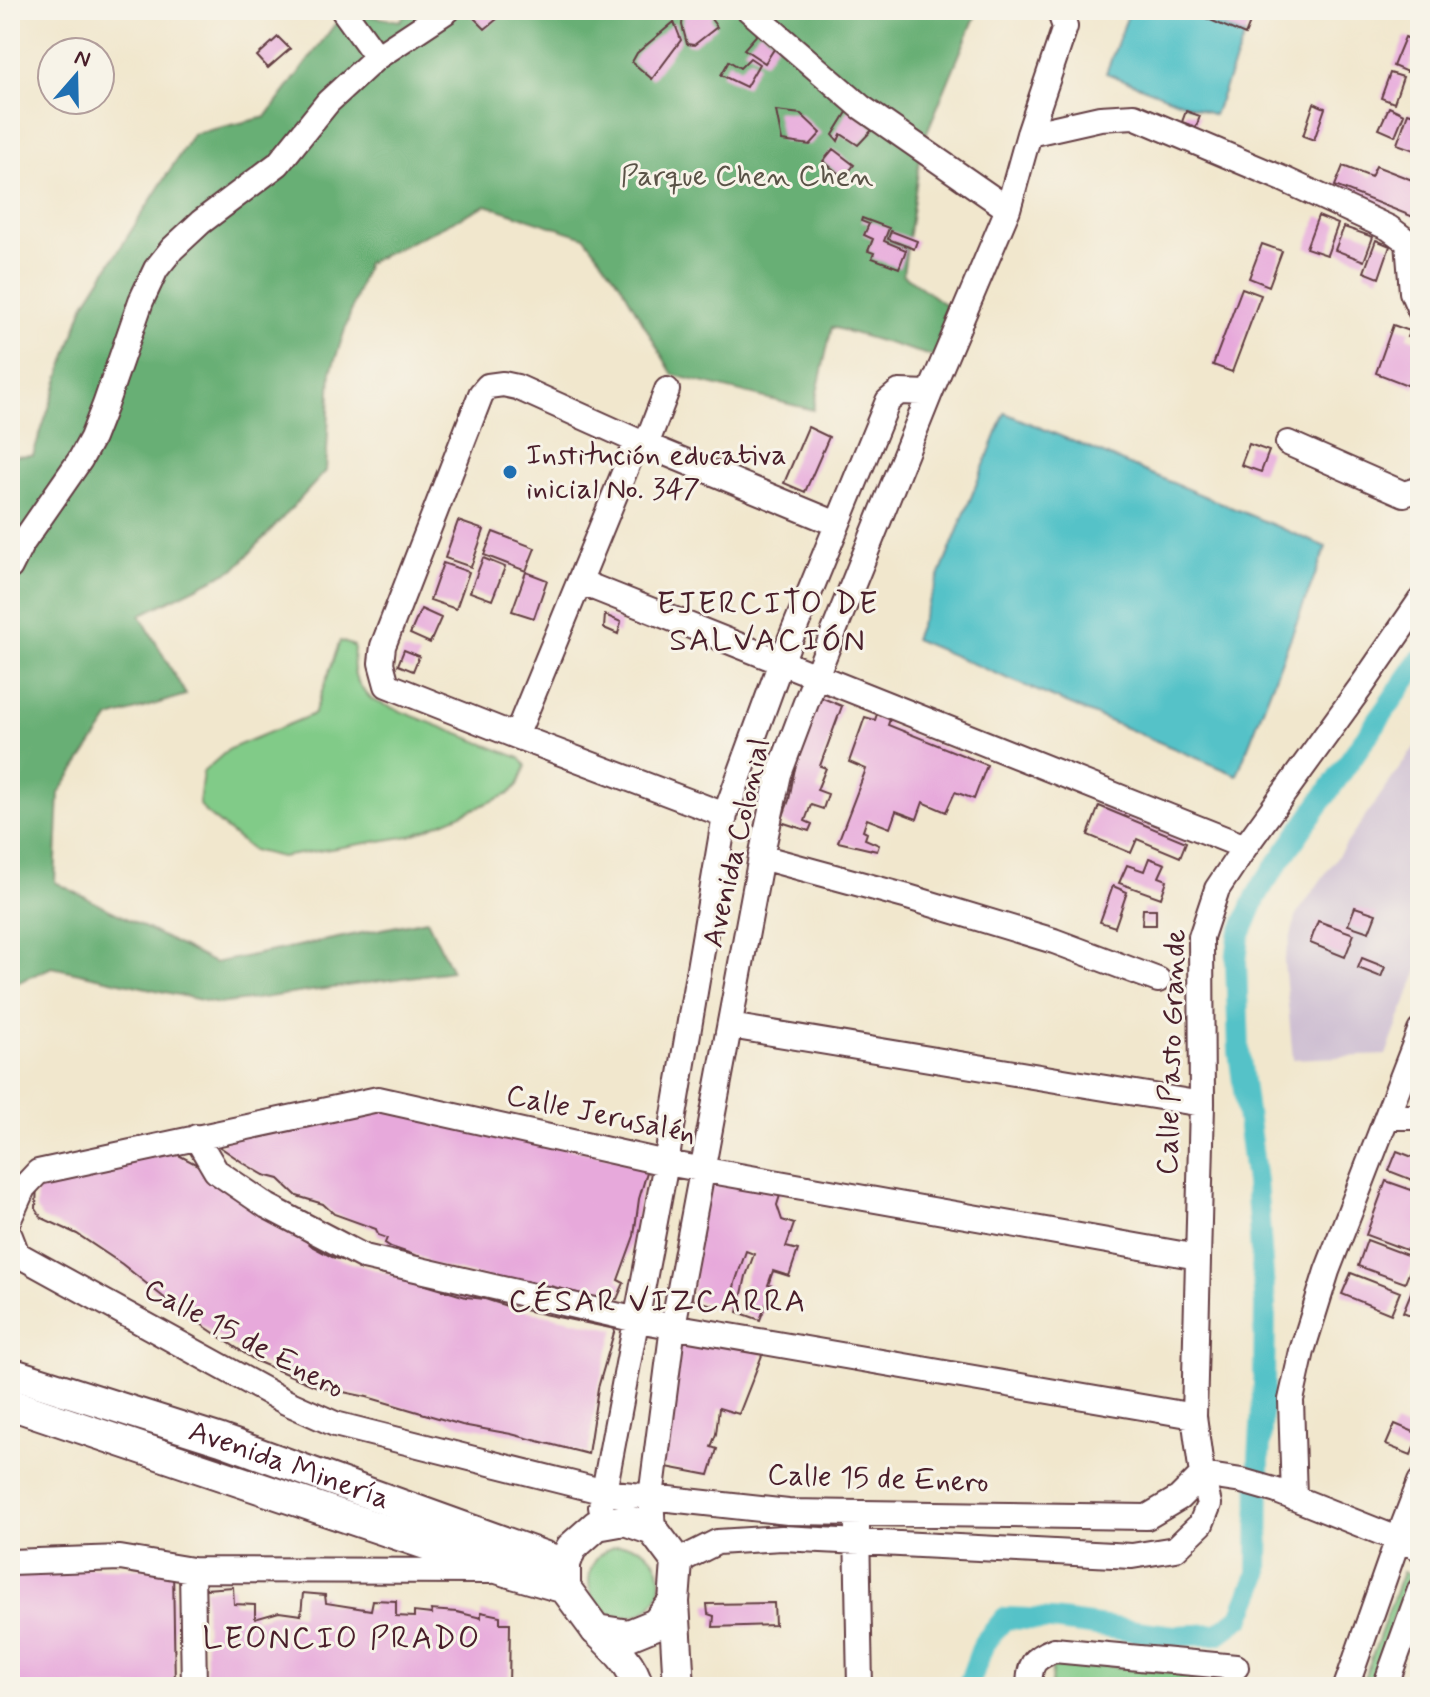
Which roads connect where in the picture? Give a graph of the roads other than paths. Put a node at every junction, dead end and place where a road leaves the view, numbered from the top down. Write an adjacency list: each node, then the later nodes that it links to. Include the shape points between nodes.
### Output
1 (343, 10): 5 (street)
2 (448, 10): 5 (street)
3 (749, 10): 7 (street, via 861,107)
4 (1059, 10): 6 (street, via 1065,27)
5 (377, 57): 15 (street, via 328,102 278,164 201,222 156,269 92,438)
6 (1029, 134): 7 (street); 8 (street, via 1134,116 1389,228 1408,242)
7 (1008, 209): 10 (street)
8 (1417, 292)
9 (667, 390): 11 (street)
10 (930, 393): 14 (street, Avenida Colonial, via 899,392 888,401); 19 (street, Avenida Colonial)
11 (642, 443): 14 (street); 16 (street); 20 (street, via 517,387 488,386 481,394 383,646 381,663 387,685)
12 (1288, 443): 13 (street, via 1404,494)
13 (1420, 489)
14 (837, 524): 18 (street, Avenida Colonial)
15 (10, 567)
16 (580, 582): 18 (street); 20 (street)
17 (1420, 601): 22 (street, Calle Pasto Grande)
18 (781, 662): 19 (street); 21 (street, Avenida Colonial)
19 (816, 676): 22 (street); 23 (street, Avenida Colonial, via 779,774)
20 (516, 736): 21 (street)
21 (725, 815): 24 (street, Avenida Colonial)
22 (1245, 847): 30 (street, Calle Pasto Grande, via 1217,889 1201,937)
23 (761, 857): 25 (street, Avenida Colonial); 26 (street, via 1054,941)
24 (706, 926): 25 (street); 34 (street, Avenida Colonial)
25 (747, 935): 27 (street, Avenida Colonial)
26 (1158, 980)
27 (730, 1026): 30 (street); 35 (street, Avenida Colonial)
28 (1420, 1031): 29 (street)
29 (1410, 1084): 31 (street)
30 (1202, 1104): 38 (street, Calle Pasto Grande)
31 (1388, 1117): 32 (street); 47 (street, via 1327,1271 1302,1351 1291,1400)
32 (1420, 1117)
33 (196, 1137): 34 (street, Calle Jerusalén, via 378,1099); 36 (street, Calle Jerusalén, via 38,1172); 39 (street, via 216,1171 267,1206 364,1257)
34 (666, 1163): 35 (street, Calle Jerusalén); 39 (street, Avenida Colonial)
35 (703, 1169): 38 (street, Calle Jerusalén); 40 (street, Avenida Colonial)
36 (11, 1213)
37 (10, 1236): 46 (street, Calle 15 de Enero, via 17,1254 323,1419)
38 (1198, 1257): 43 (street, Calle Pasto Grande)
39 (637, 1320): 40 (street); 46 (street, Avenida Colonial)
40 (673, 1326): 43 (street); 48 (street, Avenida Colonial)
41 (10, 1373): 58 (main road, Avenida Minería, via 221,1440)
42 (10, 1404): 57 (main road, Avenida Minería)
43 (1194, 1416): 44 (street, Calle Pasto Grande)
44 (1202, 1475): 47 (street); 49 (street, Calle 15 de Enero, via 1179,1498 1147,1517); 52 (street, Calle 15 de Enero, via 1209,1504 1201,1524 1175,1549 1132,1556)
45 (1420, 1482): 53 (street)
46 (605, 1492): 48 (street, Calle 15 de Enero); 50 (street, Avenida Colonial)
47 (1285, 1495): 53 (street)
48 (651, 1497): 49 (street, Calle 15 de Enero, via 788,1512); 51 (street, Avenida Colonial)
49 (856, 1513): 52 (street)
50 (597, 1525): 51 (main road, via 625,1520); 58 (main road, via 571,1548)
51 (653, 1530): 55 (main road)
52 (857, 1543): 55 (street, Calle 15 de Enero, via 782,1538 717,1542); 66 (street)
53 (1409, 1544): 68 (street)
54 (10, 1562): 56 (street, via 120,1558)
55 (677, 1562): 60 (main road)
56 (192, 1570): 57 (street); 63 (street)
57 (506, 1571): 58 (main road, Avenida Minería)
58 (565, 1576): 61 (main road)
59 (1420, 1590): 69 (street)
60 (674, 1602): 61 (main road, via 656,1624 629,1635); 65 (main road)
61 (596, 1630): 64 (main road, via 617,1650)
62 (1236, 1667): 67 (street, via 1054,1650 1037,1657)
63 (194, 1687)
64 (638, 1687)
65 (679, 1687)
66 (860, 1687)
67 (1029, 1687)
68 (1346, 1687)
69 (1385, 1687)

